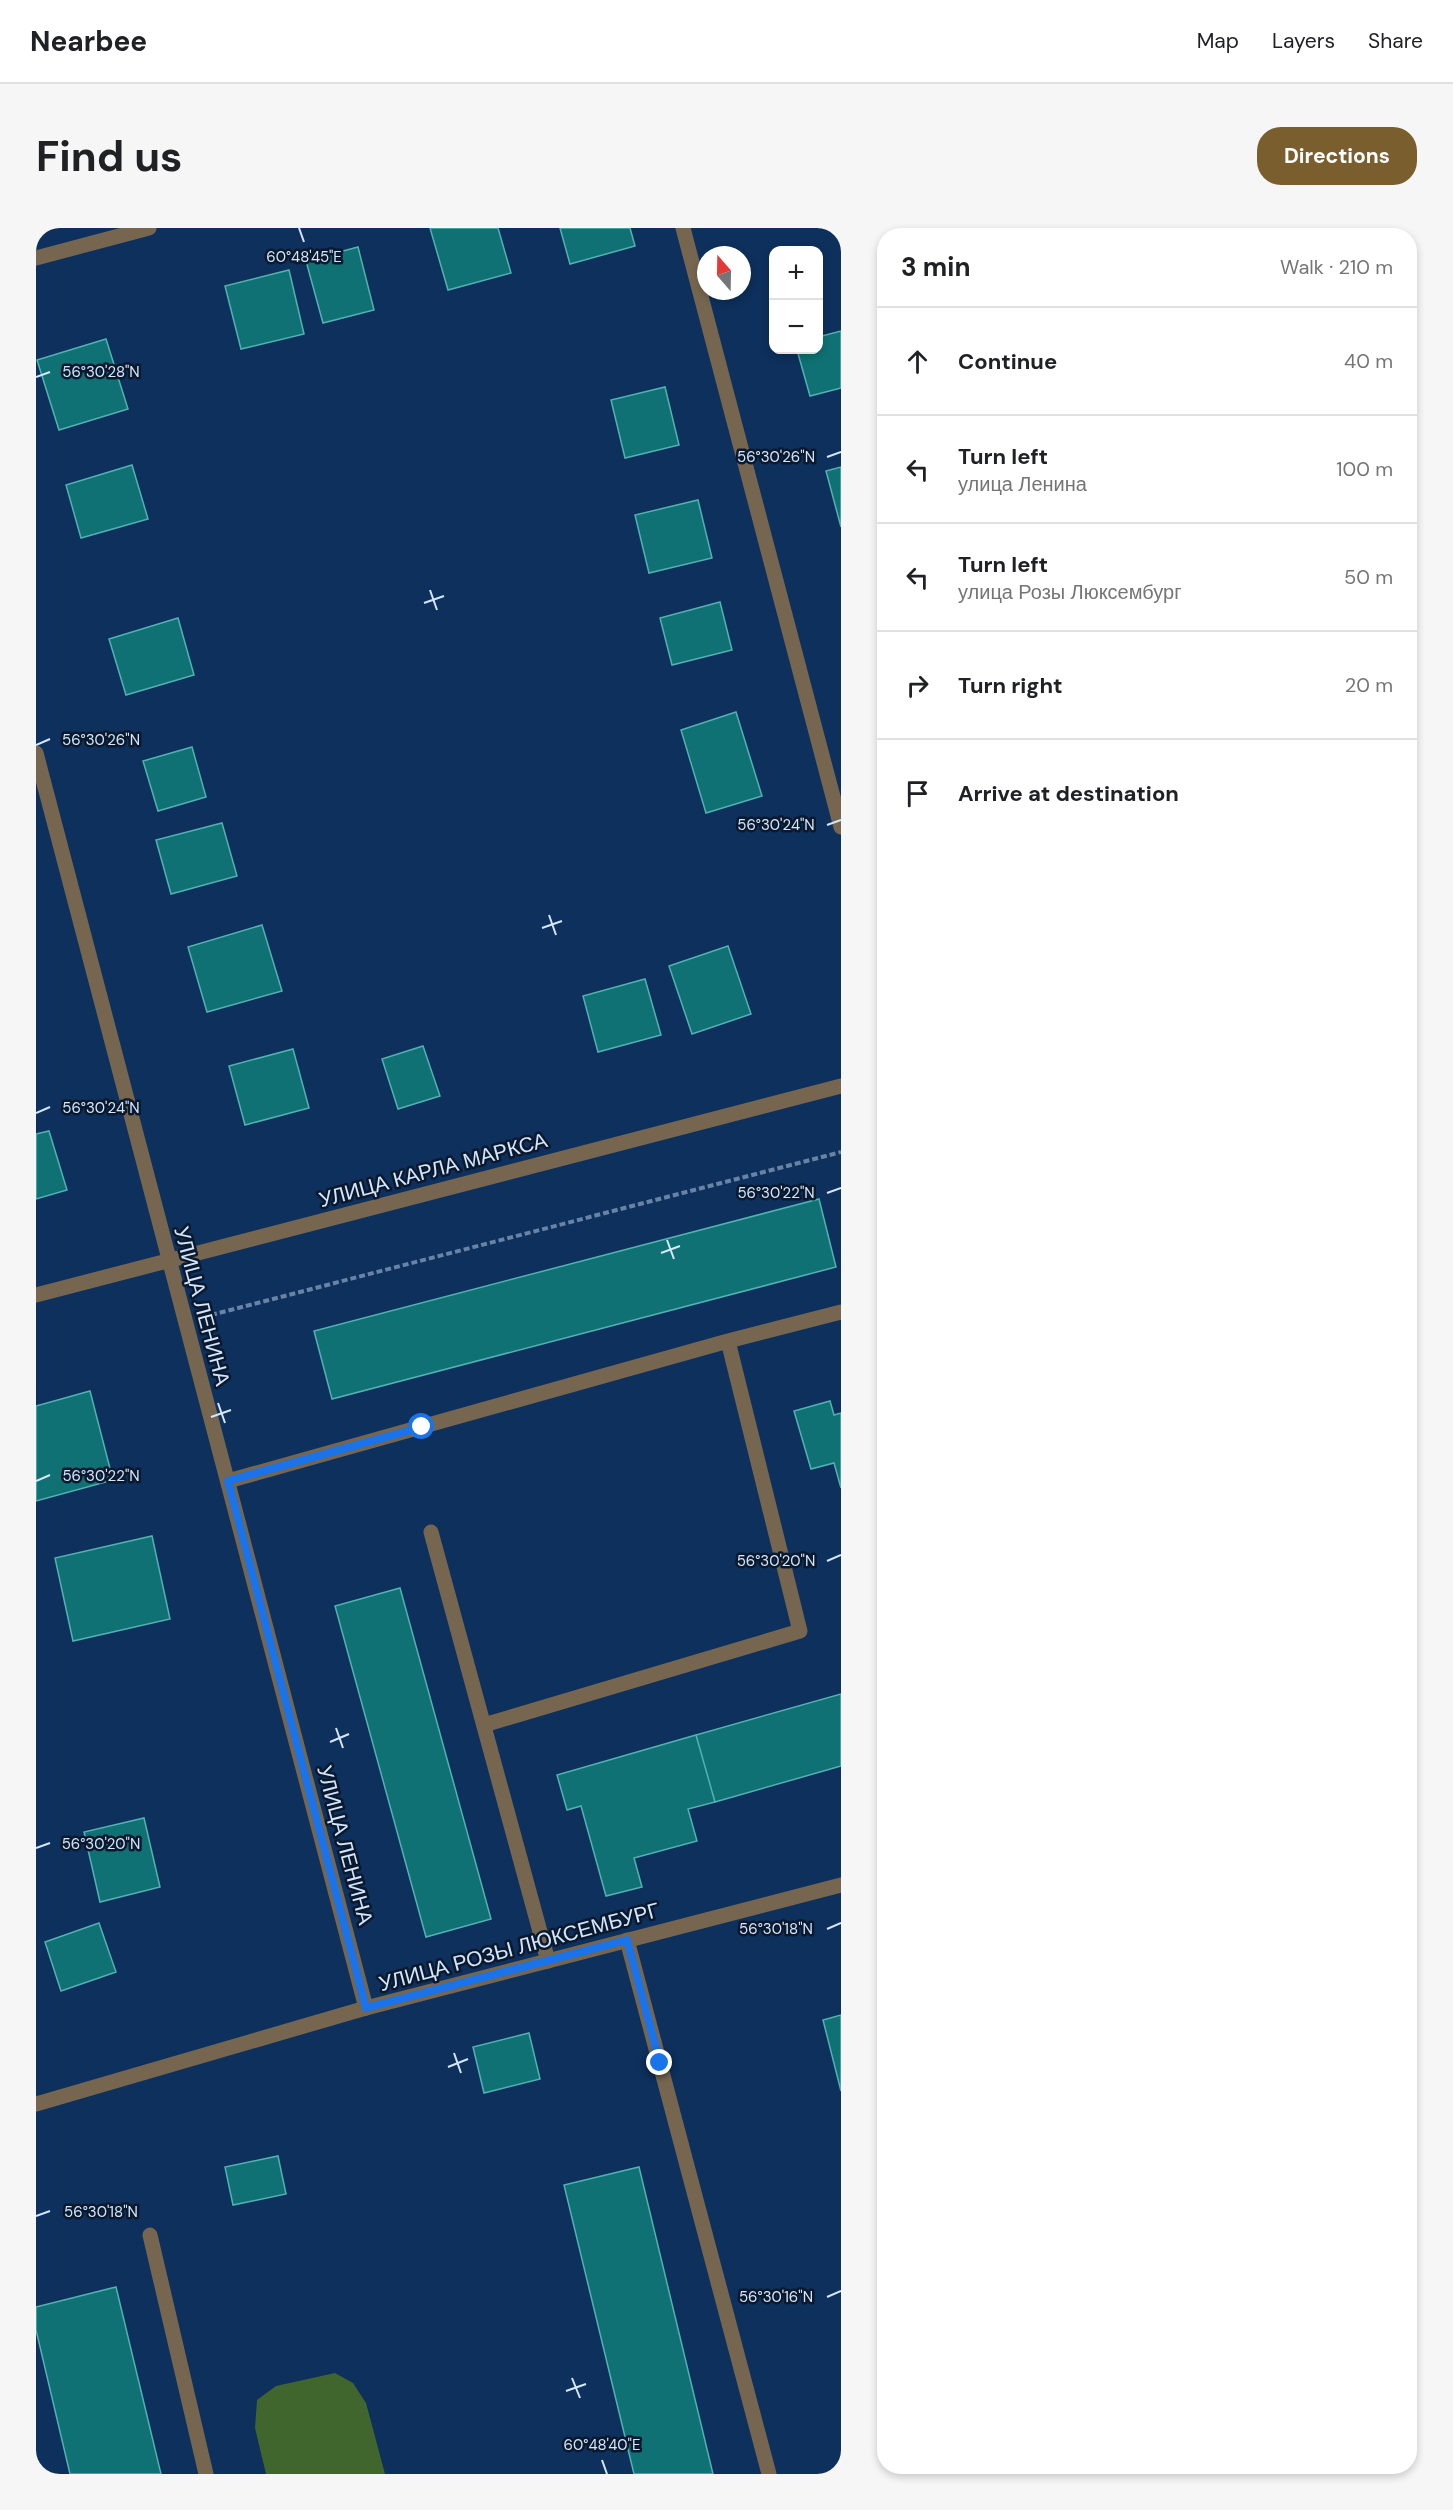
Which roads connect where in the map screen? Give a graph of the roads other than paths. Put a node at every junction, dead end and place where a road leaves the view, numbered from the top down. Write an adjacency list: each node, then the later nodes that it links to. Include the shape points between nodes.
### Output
1 (148, 228): 3 (street)
2 (683, 228): 5 (street)
3 (36, 258)
4 (36, 753): 7 (street, УЛИЦА ЛЕНИНА)
5 (841, 827)
6 (841, 1086): 7 (street, УЛИЦА КАРЛА МАРКСА)
7 (168, 1260): 8 (street, УЛИЦА КАРЛА МАРКСА); 11 (street, УЛИЦА ЛЕНИНА)
8 (36, 1295)
9 (841, 1312): 10 (street)
10 (728, 1341): 11 (street); 13 (street, via 800,1631)
11 (228, 1481): 17 (street, УЛИЦА ЛЕНИНА)
12 (431, 1532): 13 (street)
13 (484, 1725): 16 (street)
14 (841, 1885): 15 (street, УЛИЦА РОЗЫ ЛЮКСЕМБУРГ)
15 (627, 1940): 16 (street, УЛИЦА РОЗЫ ЛЮКСЕМБУРГ); 21 (street)
16 (548, 1961): 17 (street, УЛИЦА РОЗЫ ЛЮКСЕМБУРГ)
17 (366, 2008): 18 (street, УЛИЦА РОЗЫ ЛЮКСЕМБУРГ)
18 (36, 2104)
19 (150, 2235): 20 (street)
20 (206, 2474)
21 (769, 2474)

